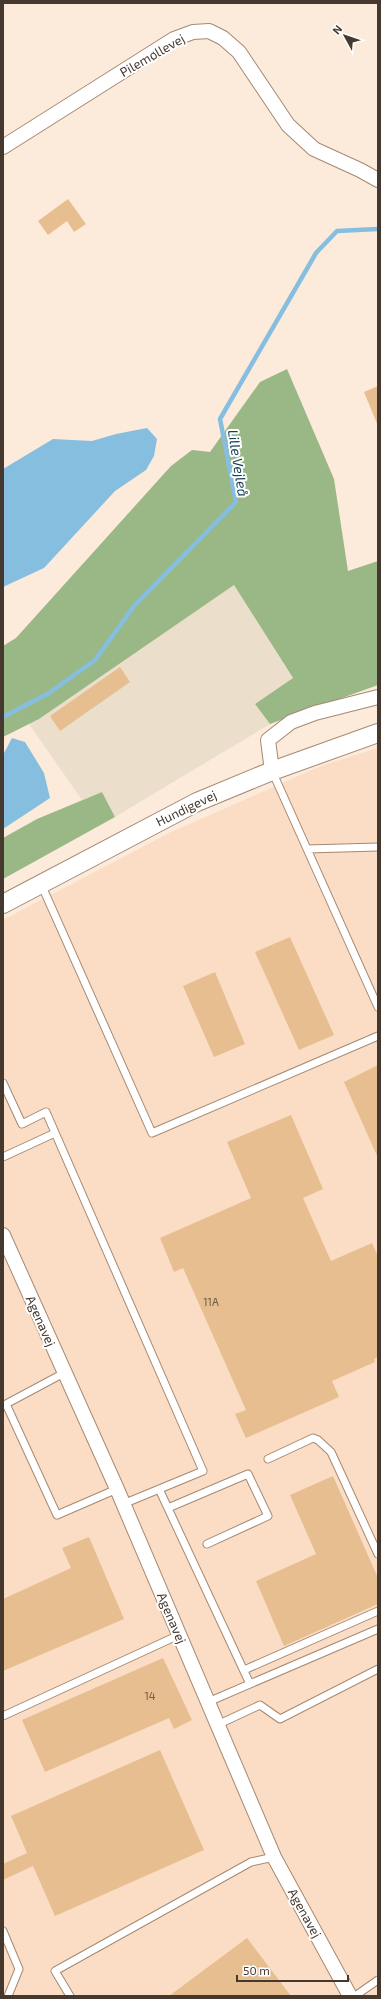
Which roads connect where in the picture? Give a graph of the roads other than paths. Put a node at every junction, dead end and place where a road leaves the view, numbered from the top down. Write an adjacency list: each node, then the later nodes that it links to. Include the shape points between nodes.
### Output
1 (3, 147): 2 (street, Pilemøllevej, via 174,39 193,32 209,31 223,38 239,52 288,125 314,149)
2 (378, 180)
3 (378, 697): 5 (street, via 315,713 291,722 268,740)
4 (378, 733): 5 (street, Hundigevej)
5 (272, 771): 7 (lane); 8 (street, Hundigevej, via 197,802)
6 (378, 847): 7 (lane)
7 (307, 849): 10 (lane)
8 (40, 883): 9 (street, Hundigevej); 11 (lane, via 152,1132)
9 (3, 904)
10 (378, 1007)
11 (378, 1036)
12 (3, 1083): 13 (lane, via 22,1124 46,1112)
13 (55, 1133): 14 (lane); 19 (lane, via 203,1471)
14 (3, 1156)
15 (3, 1234): 16 (street, Agenavej)
16 (64, 1373): 18 (street, Agenavej); 18 (lane, via 6,1404 9,1411 57,1515)
17 (268, 1459): 23 (lane, via 313,1438 318,1440 331,1452)
18 (117, 1489): 20 (street, Agenavej)
19 (160, 1489): 20 (lane); 21 (lane)
20 (123, 1504): 26 (street, Agenavej)
21 (168, 1508): 22 (lane, via 248,1474 268,1516); 28 (lane)
22 (207, 1544)
23 (378, 1554)
24 (378, 1611): 28 (lane)
25 (378, 1630): 29 (lane)
26 (179, 1635): 30 (street, Agenavej); 31 (lane)
27 (378, 1669): 32 (lane, via 280,1719 260,1706)
28 (244, 1670): 29 (lane)
29 (250, 1684): 30 (lane)
30 (208, 1702): 32 (street, Agenavej)
31 (3, 1716)
32 (218, 1724): 33 (street, Agenavej)
33 (274, 1857): 37 (lane, via 251,1862 55,1971); 38 (street, Agenavej)
34 (3, 1931): 36 (lane, via 19,1969)
35 (378, 1980): 39 (lane)
36 (8, 1996)
37 (70, 1996)
38 (350, 1996)
39 (355, 1996)

